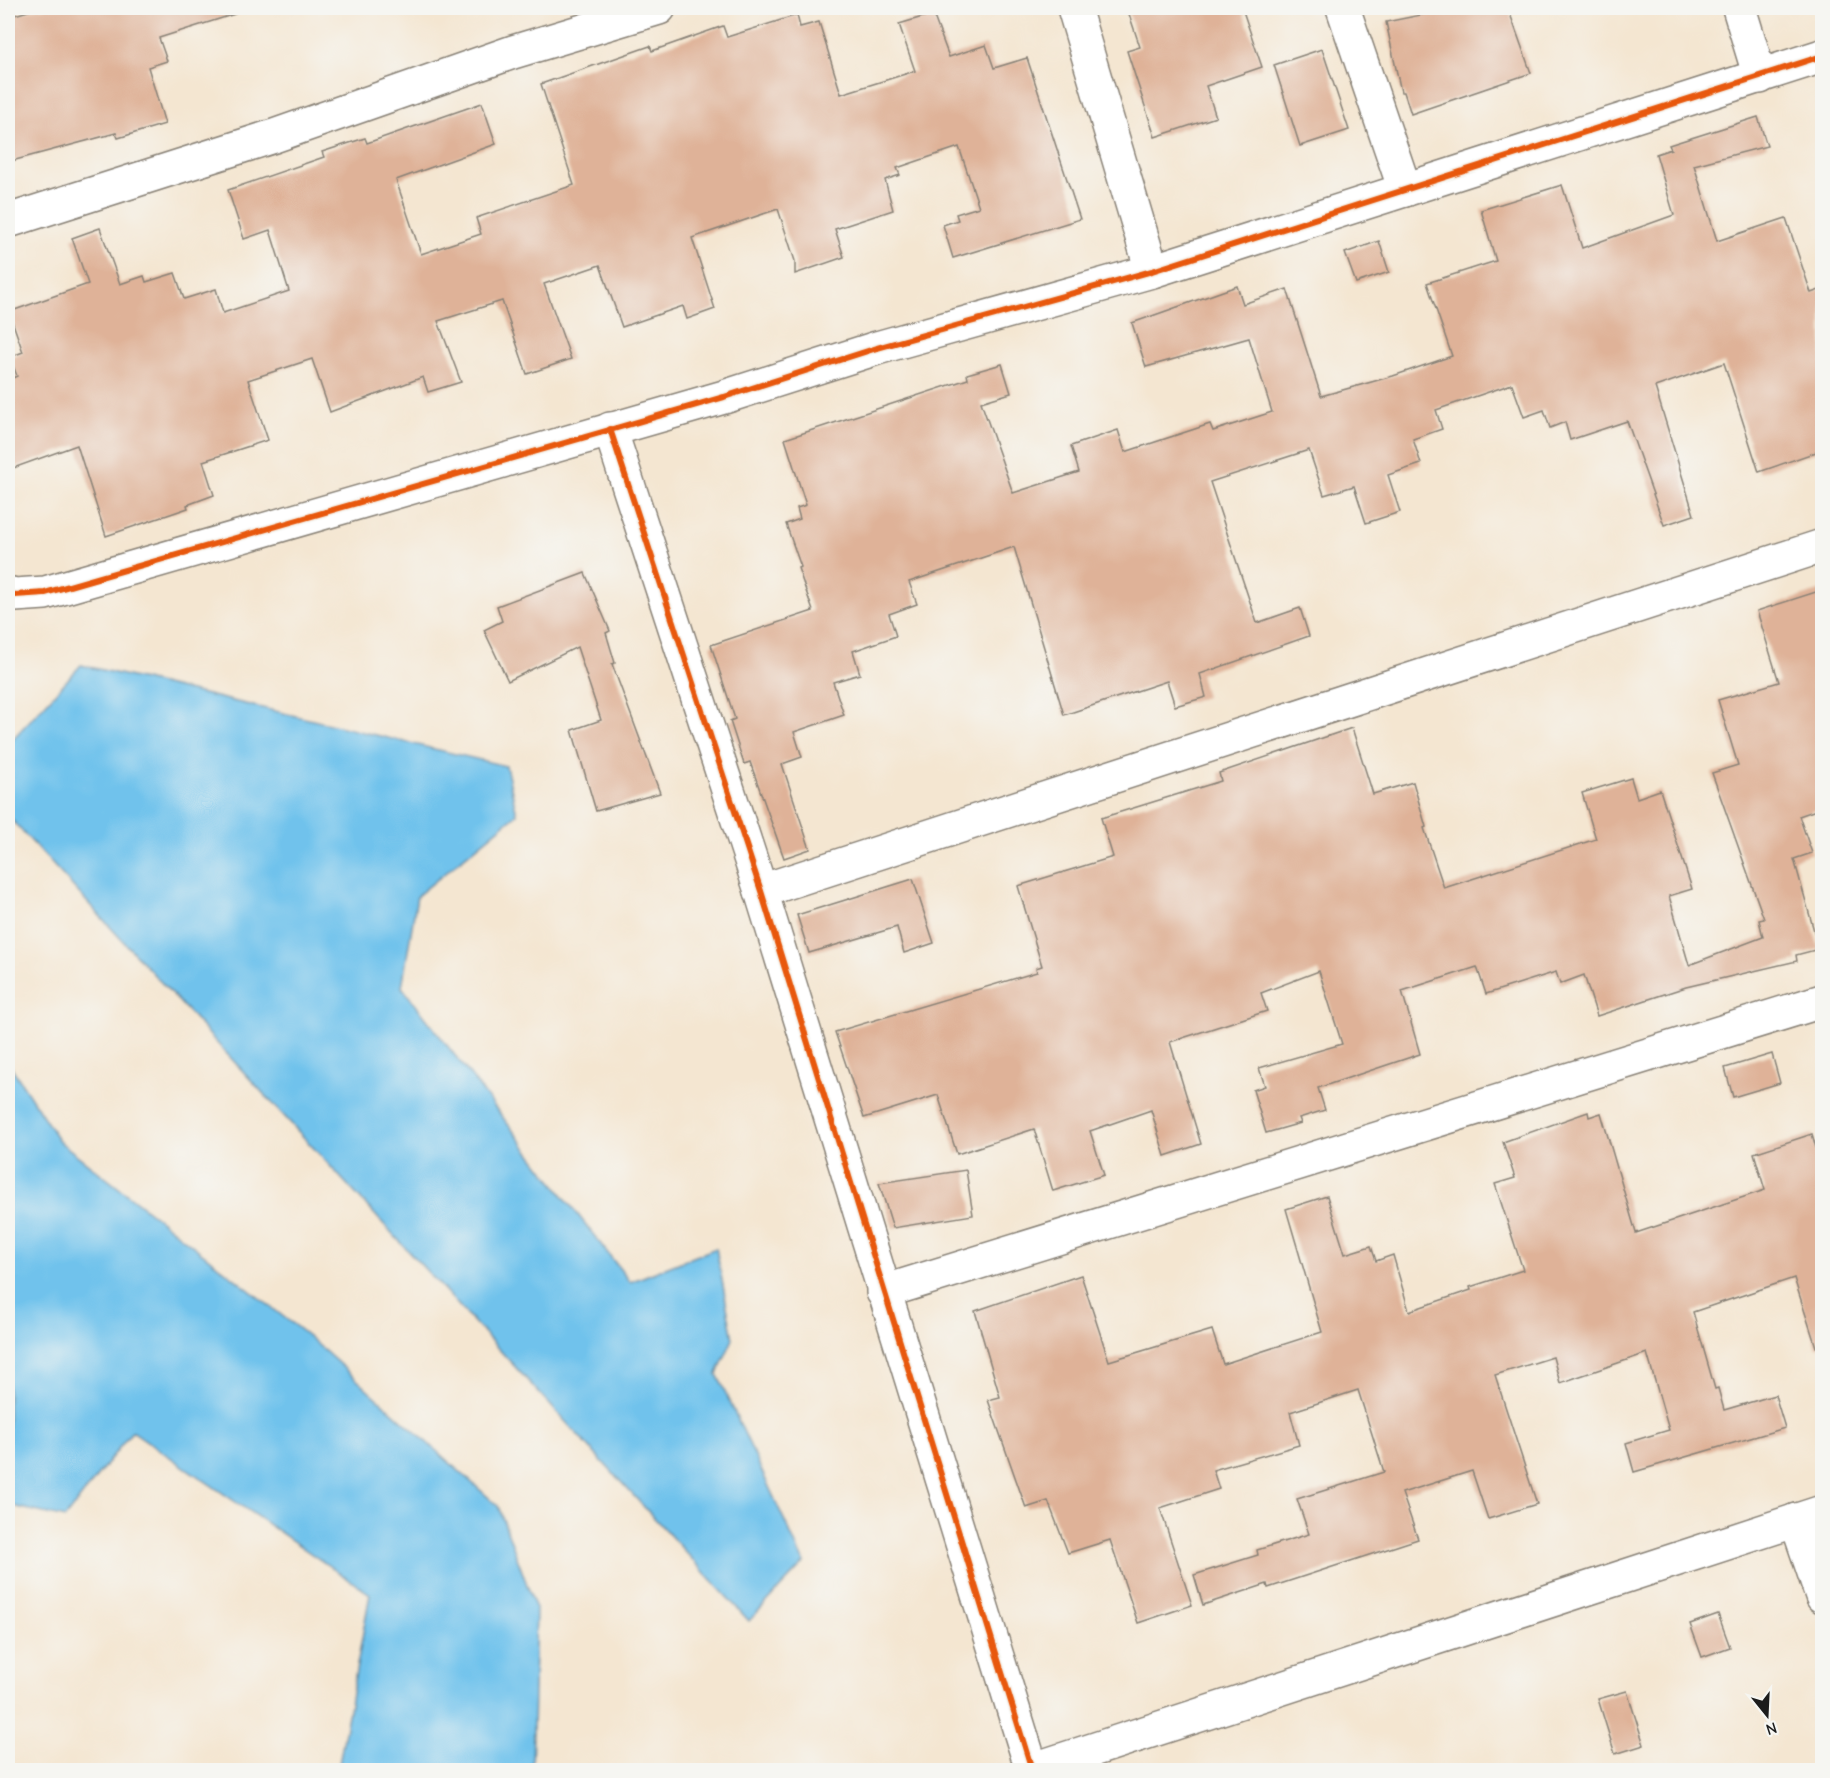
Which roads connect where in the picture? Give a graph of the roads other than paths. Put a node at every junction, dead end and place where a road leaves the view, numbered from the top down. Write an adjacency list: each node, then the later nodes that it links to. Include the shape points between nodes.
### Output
1 (659, 8): 8 (street, via 513,52 274,136)
2 (1074, 8): 9 (street)
3 (1343, 8): 7 (street)
4 (1738, 8): 6 (street)
5 (1822, 56): 6 (street)
6 (1760, 77): 7 (street)
7 (1405, 190): 9 (street)
8 (8, 222)
9 (1152, 271): 10 (street, via 877,348)
10 (610, 429): 12 (street, via 45,593); 13 (street)
11 (1822, 546): 13 (street)
12 (8, 593)
13 (761, 891): 15 (street)
14 (1822, 1001): 15 (street)
15 (883, 1293): 18 (street)
16 (1809, 1516): 17 (street); 18 (street)
17 (1822, 1596)
18 (1032, 1770)

